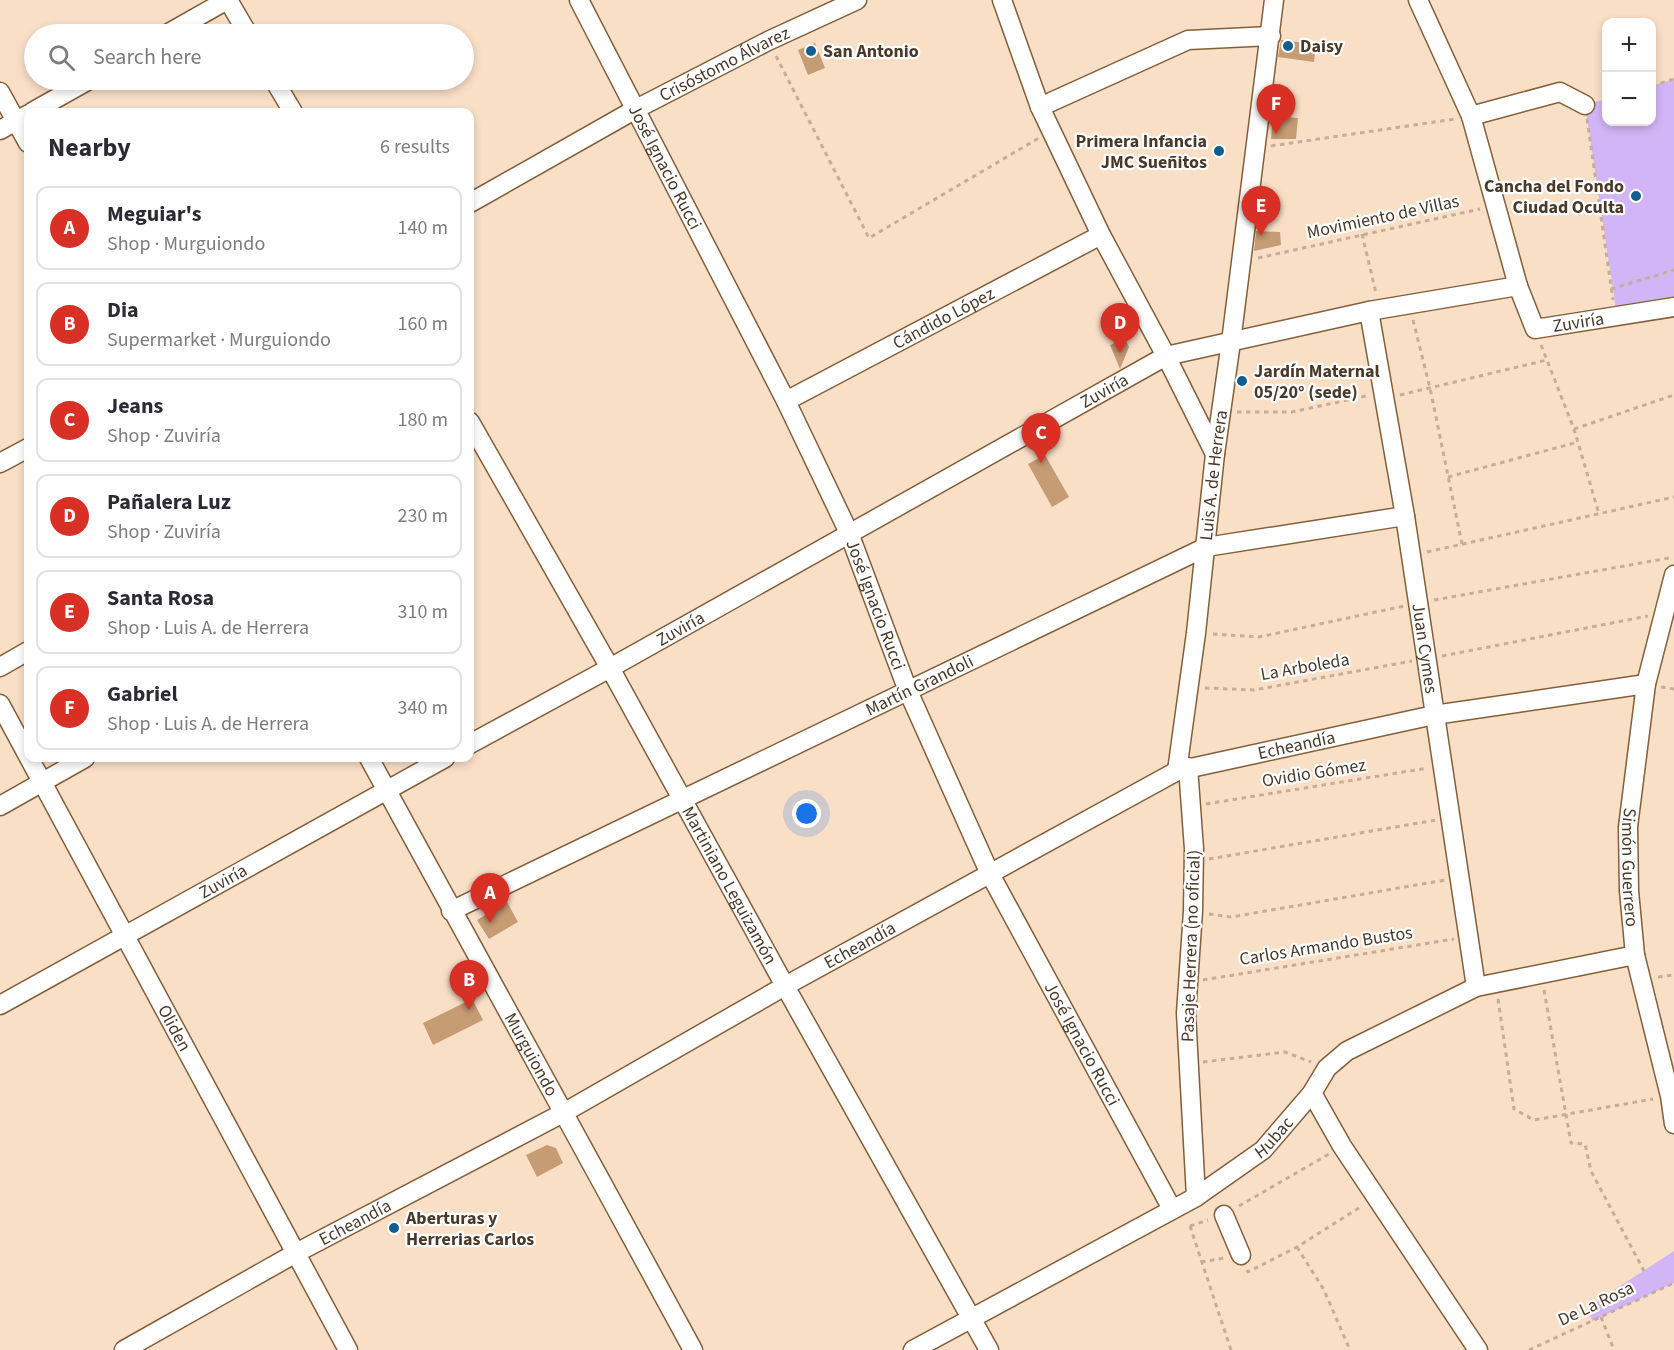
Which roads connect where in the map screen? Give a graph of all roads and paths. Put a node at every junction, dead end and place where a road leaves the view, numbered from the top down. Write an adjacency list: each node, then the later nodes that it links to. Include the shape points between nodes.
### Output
1 (228, 0): 7 (street); 8 (street)
2 (579, 0): 20 (street, José Ignacio Rucci)
3 (857, 0): 10 (street, Crisóstomo Álvarez)
4 (1002, 0): 17 (street)
5 (1274, 0): 9 (street, Luis A. de Herrera)
6 (1418, 0): 22 (street)
7 (185, 24)
8 (242, 24)
9 (1271, 36): 17 (street, via 1188,40); 26 (street, Luis A. de Herrera)
10 (768, 41): 20 (street, Crisóstomo Álvarez); 25 (path, via 868,238)
11 (1674, 79): 12 (path)
12 (1656, 85)
13 (72, 90): 18 (street)
14 (280, 90): 19 (street)
15 (0, 92): 21 (street)
16 (1585, 105): 22 (street, via 1560,92); 32 (path, via 1611,289)
17 (1040, 107): 25 (street)
18 (40, 108)
19 (291, 108)
20 (636, 109): 27 (street, Crisóstomo Álvarez); 44 (street, José Ignacio Rucci)
21 (24, 114)
22 (1472, 116): 26 (path); 28 (street)
23 (24, 117): 24 (street)
24 (0, 130)
25 (1051, 131): 30 (street)
26 (1255, 149): 31 (street, Luis A. de Herrera)
27 (474, 201)
28 (1496, 206): 29 (path, Movimiento de Villas); 33 (street)
29 (1362, 234): 31 (path, Movimiento de Villas); 36 (path)
30 (1101, 235): 39 (street); 44 (street, Cándido López)
31 (1240, 262): 38 (street, Luis A. de Herrera)
32 (1674, 272)
33 (1518, 286): 34 (street, Zuviría); 37 (street, Zuviría)
34 (1409, 304): 36 (street, Zuviría); 41 (path)
35 (1674, 307): 37 (street, Zuviría)
36 (1374, 310): 38 (street, Zuviría); 43 (street, Juan Cymes)
37 (1535, 329): 40 (path)
38 (1232, 342): 39 (street, Zuviría); 45 (street, Luis A. de Herrera)
39 (1166, 356): 50 (street); 56 (street, Zuviría)
40 (1547, 360): 41 (path); 47 (path)
41 (1430, 388): 43 (path); 52 (path)
42 (1674, 394): 47 (path)
43 (1383, 396): 45 (path, via 1292,412); 55 (street, Juan Cymes)
44 (786, 402): 56 (street, José Ignacio Rucci)
45 (1221, 412): 50 (street, Luis A. de Herrera)
46 (474, 429): 68 (street, Martiniano Leguizamón)
47 (1574, 429): 48 (path)
48 (1578, 442): 52 (path); 54 (path)
49 (24, 450): 51 (street)
50 (1215, 454): 58 (street, Luis A. de Herrera)
51 (0, 463)
52 (1448, 477): 57 (path)
53 (1674, 498): 54 (path)
54 (1599, 514): 57 (path)
55 (1405, 516): 58 (street, Martín Grandoli); 59 (street, Juan Cymes)
56 (849, 533): 68 (street, Zuviría); 71 (street, José Ignacio Rucci)
57 (1462, 544): 59 (path)
58 (1206, 547): 64 (street, Luis A. de Herrera); 71 (street, Martín Grandoli)
59 (1410, 556): 63 (street, Juan Cymes)
60 (1674, 557): 63 (path)
61 (1674, 575): 62 (street, Simón Guerrero)
62 (1669, 602): 66 (path, La Arboleda); 69 (street, Simón Guerrero)
63 (1417, 603): 64 (path, via 1259,637); 66 (street, Juan Cymes)
64 (1196, 633): 70 (street, Luis A. de Herrera)
65 (24, 653): 67 (street)
66 (1425, 659): 70 (path, La Arboleda, via 1254,690); 73 (street, Juan Cymes)
67 (0, 667)
68 (610, 668): 74 (street, Zuviría); 84 (street, Martiniano Leguizamón)
69 (1646, 684): 73 (street, Echeandía); 95 (street, Simón Guerrero, via 1628,827)
70 (1189, 687): 81 (street, Luis A. de Herrera)
71 (908, 691): 84 (street, Martín Grandoli); 89 (street, José Ignacio Rucci)
72 (0, 704): 75 (street, Oliden)
73 (1434, 715): 80 (street, Juan Cymes); 81 (street, Echeandía)
74 (474, 742)
75 (24, 751)
76 (29, 762): 82 (street, Oliden)
77 (79, 762): 82 (street)
78 (371, 762): 83 (street, Murguiondo)
79 (437, 762): 83 (street, Zuviría)
80 (1442, 766): 86 (path, Ovidio Gómez); 87 (street, Juan Cymes)
81 (1183, 769): 86 (street, Pasaje Herrera (no oficial)); 89 (street, Echeandía)
82 (40, 783): 85 (street); 93 (street, Oliden)
83 (386, 789): 91 (street, Murguiondo); 93 (street, Zuviría)
84 (683, 799): 91 (street, Martín Grandoli); 99 (street, Martiniano Leguizamón)
85 (0, 806)
86 (1191, 806): 88 (street, Pasaje Herrera (no oficial))
87 (1449, 818): 88 (path); 90 (street, Juan Cymes)
88 (1194, 862): 92 (street, Pasaje Herrera (no oficial))
89 (990, 874): 99 (street, Echeandía); 112 (street, José Ignacio Rucci)
90 (1459, 878): 92 (path, via 1231,917); 94 (street, Juan Cymes)
91 (451, 911): 106 (street, Murguiondo)
92 (1193, 911): 97 (street, Pasaje Herrera (no oficial))
93 (124, 936): 101 (street, Zuviría); 115 (street, Oliden)
94 (1468, 937): 97 (path, Carlos Armando Bustos); 100 (street, Juan Cymes)
95 (1635, 955): 96 (street, Hubac); 105 (street, Simón Guerrero)
96 (1541, 974): 98 (street, Hubac); 107 (path)
97 (1188, 982): 102 (street, Pasaje Herrera (no oficial))
98 (1496, 983): 100 (street, Hubac); 107 (path, via 1514,1109 1534,1120)
99 (785, 986): 106 (street, Echeandía); 121 (street, Martiniano Leguizamón)
100 (1476, 987): 103 (street, Hubac, via 1347,1051)
101 (0, 1005)
102 (1189, 1064): 103 (path, via 1285,1052); 110 (street, Pasaje Herrera (no oficial))
103 (1327, 1068): 104 (street, Hubac)
104 (1312, 1093): 109 (street); 110 (street, Hubac, via 1263,1150)
105 (1670, 1096): 107 (path); 108 (street, Simón Guerrero)
106 (565, 1112): 115 (street, Echeandía); 124 (street, Murguiondo)
107 (1565, 1114): 118 (path, via 1571,1143 1585,1144 1591,1171)
108 (1674, 1121)
109 (1342, 1146): 111 (street); 113 (path)
110 (1196, 1197): 112 (street, Hubac)
111 (1376, 1197): 114 (path); 129 (street)
112 (1172, 1209): 121 (street, Hubac)
113 (1224, 1215): 116 (street); 117 (path, via 1190,1226)
114 (1297, 1247): 116 (path, via 1248,1272); 128 (path, via 1324,1290)
115 (297, 1253): 122 (street, Echeandía); 123 (street, Oliden)
116 (1241, 1255): 117 (path)
117 (1201, 1262): 127 (path)
118 (1644, 1271)
119 (1674, 1283): 120 (path, De La Rosa)
120 (1601, 1317): 130 (path, De La Rosa); 131 (path)
121 (972, 1318): 125 (street, Hubac); 126 (street, Martiniano Leguizamón)
122 (124, 1350)
123 (348, 1350)
124 (693, 1350)
125 (913, 1350)
126 (989, 1350)
127 (1231, 1350)
128 (1350, 1350)
129 (1478, 1350)
130 (1529, 1350)
131 (1614, 1350)

